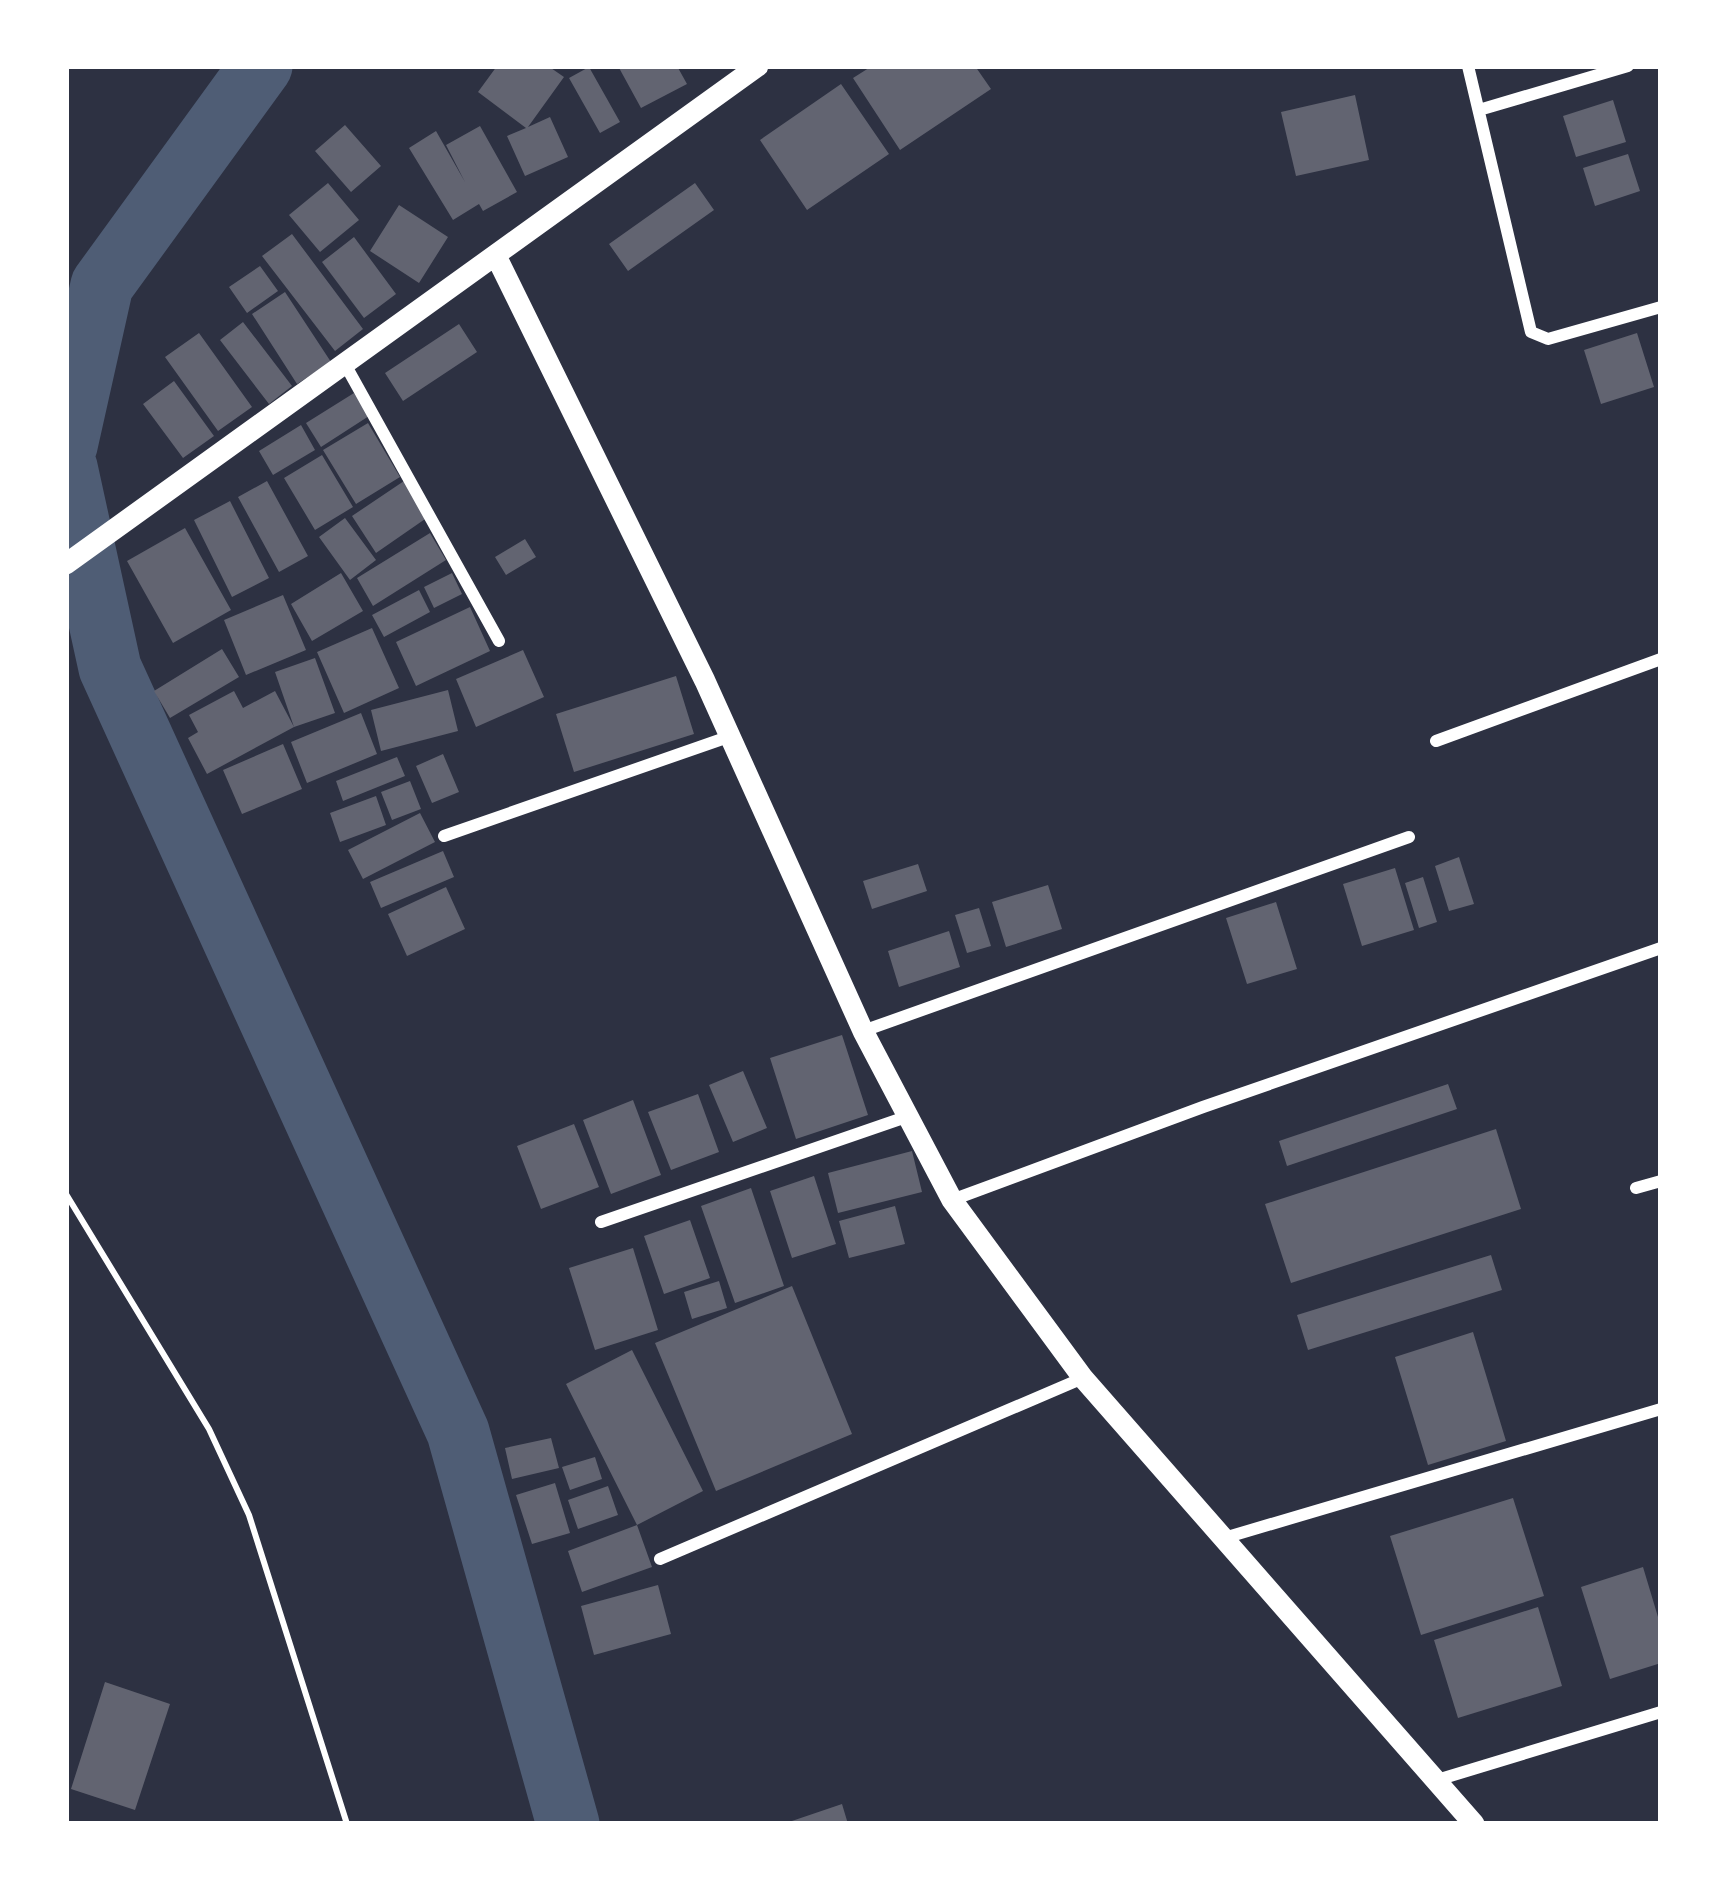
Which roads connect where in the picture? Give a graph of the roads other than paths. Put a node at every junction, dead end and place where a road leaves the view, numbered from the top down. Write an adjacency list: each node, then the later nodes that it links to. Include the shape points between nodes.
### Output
1 (1468, 66): 4 (street)
2 (1628, 66): 4 (street)
3 (746, 70): 5 (street)
4 (1479, 110): 6 (street, via 1535,336)
5 (496, 256): 7 (street); 11 (street)
6 (1661, 307)
7 (346, 366): 8 (street); 9 (street)
8 (66, 564)
9 (499, 641)
10 (1661, 658): 12 (street)
11 (731, 736): 13 (street); 16 (street)
12 (1436, 741)
13 (444, 836)
14 (1408, 837): 16 (street)
15 (1661, 948): 20 (street)
16 (863, 1031): 17 (street)
17 (906, 1118): 20 (street); 21 (street)
18 (1661, 1181): 19 (street)
19 (1636, 1188)
20 (952, 1200): 22 (street)
21 (601, 1222)
22 (1084, 1378): 24 (street); 25 (street)
23 (1661, 1408): 24 (street)
24 (1224, 1538): 27 (street)
25 (660, 1559)
26 (1661, 1712): 27 (street)
27 (1437, 1780): 28 (street)
28 (1474, 1824)

